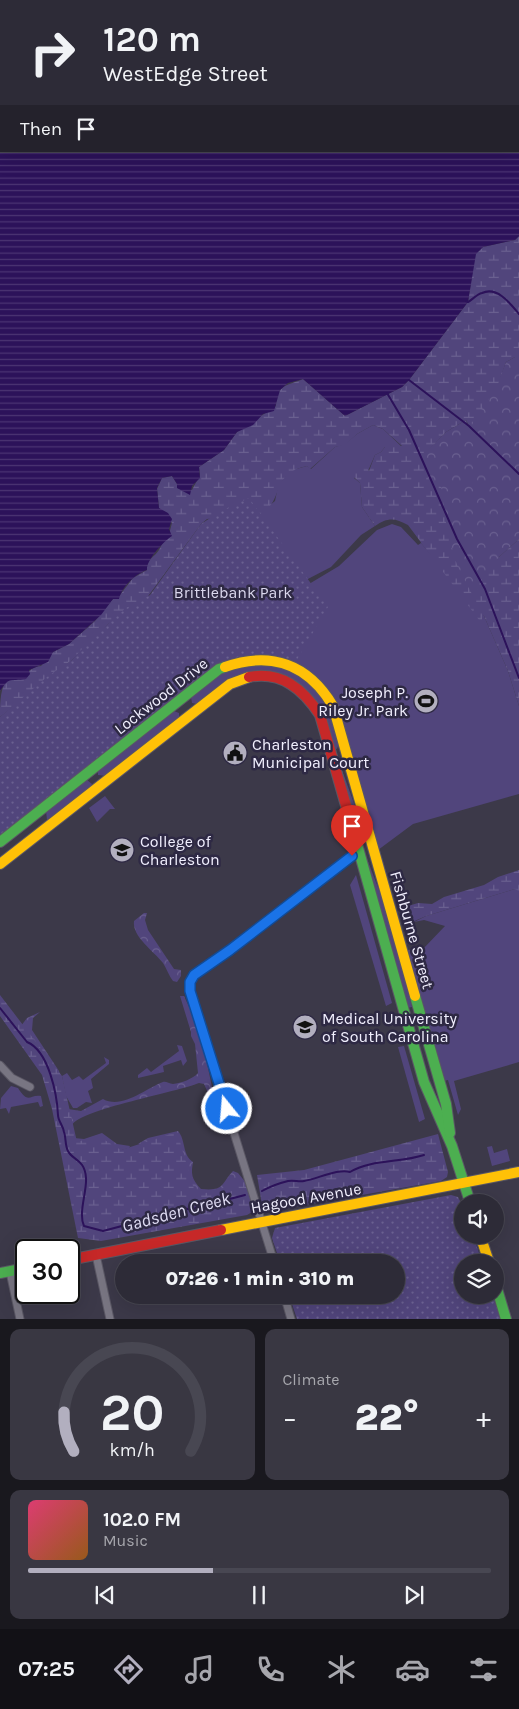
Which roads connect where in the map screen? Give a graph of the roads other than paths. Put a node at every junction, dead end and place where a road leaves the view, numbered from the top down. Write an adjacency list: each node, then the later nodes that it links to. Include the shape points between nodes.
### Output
1 (180, 700): 2 (main road); 3 (main road, Lockwood Drive, via 219,669 232,663 260,659 288,663 308,675 328,696); 5 (main road, Lockwood Drive)
2 (191, 714): 4 (main road, Lockwood Drive, via 240,679 261,676 281,679 312,700); 6 (main road, Lockwood Drive)
3 (346, 753): 4 (main road); 9 (main road, Fishburne Street)
4 (332, 756): 11 (main road, Fishburne Street)
5 (90, 771): 6 (main road); 7 (main road, Lockwood Drive)
6 (101, 785): 8 (main road, Lockwood Drive)
7 (32, 817): 8 (main road); 10 (main road, Lockwood Drive)
8 (42, 831): 12 (main road, Lockwood Drive)
9 (370, 836): 11 (main road); 13 (main road, Fishburne Street)
10 (0, 842)
11 (358, 850): 14 (main road, Fishburne Street); 21 (street, via 197,973 190,982 190,991)
12 (0, 864)
13 (421, 1016): 14 (main road); 17 (main road, Fishburne Street, via 446,1104)
14 (406, 1021): 17 (main road, Fishburne Street, via 424,1082)
15 (0, 1064): 16 (street, via 12,1078)
16 (30, 1087)
17 (452, 1146): 19 (main road, Fishburne Street)
18 (519, 1172): 19 (main road, Hagood Avenue)
19 (464, 1184): 20 (main road, Fishburne Street); 21 (main road, Hagood Avenue)
20 (467, 1194)
21 (262, 1221): 22 (street); 23 (main road, Hagood Avenue)
22 (272, 1254)
23 (96, 1255): 24 (main road, Hagood Avenue); 29 (street)
24 (80, 1258)
25 (5, 1273): 28 (street)
26 (287, 1304): 30 (street)
27 (502, 1304): 31 (main road)
28 (20, 1319)
29 (110, 1319)
30 (291, 1319)
31 (506, 1319)

